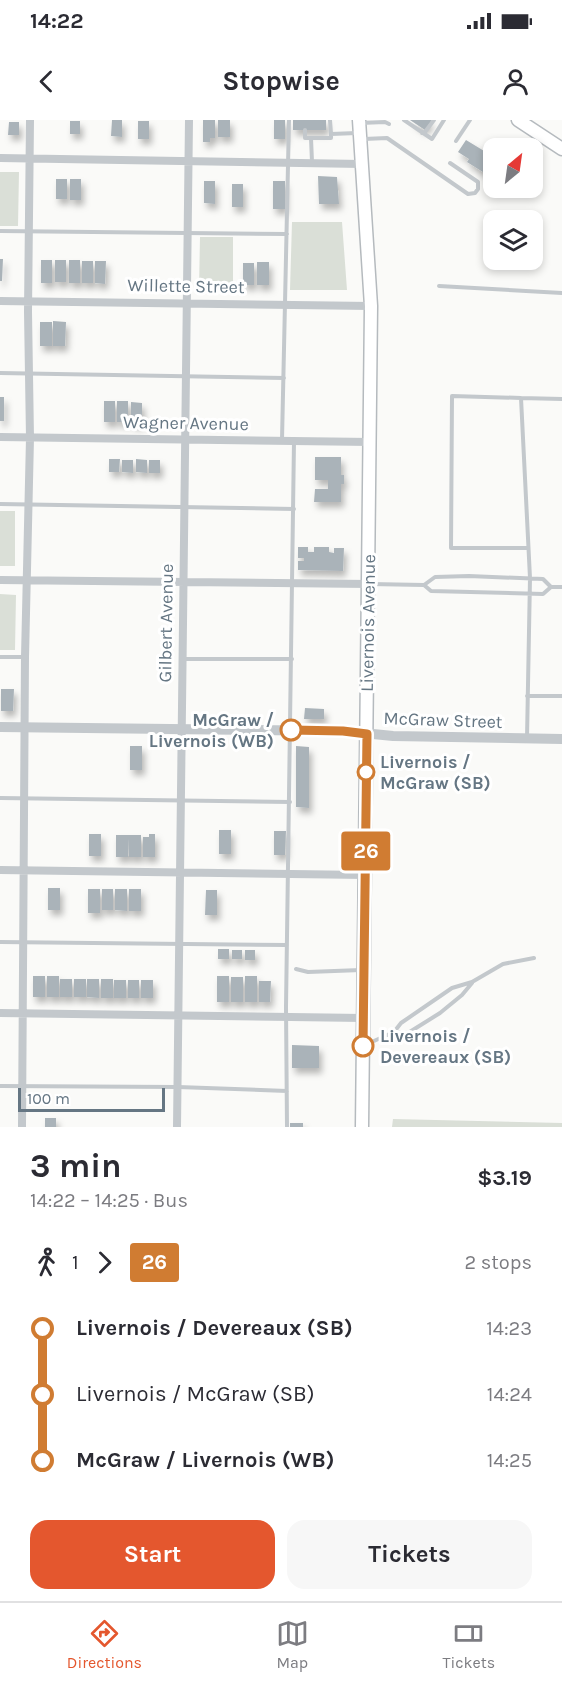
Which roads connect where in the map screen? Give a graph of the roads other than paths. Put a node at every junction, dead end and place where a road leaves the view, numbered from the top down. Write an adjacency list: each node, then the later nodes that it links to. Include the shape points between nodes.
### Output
1 (30, 120): 19 (street)
2 (189, 120): 20 (street, Gilbert Avenue)
3 (289, 120): 21 (lane)
4 (404, 120): 13 (lane)
5 (434, 120): 13 (lane)
6 (444, 120): 13 (lane, via 432,139)
7 (470, 120): 16 (lane)
8 (329, 121): 14 (lane)
9 (521, 121): 17 (main road)
10 (389, 124): 11 (lane)
11 (359, 129): 14 (lane); 23 (lane, via 387,138 468,194 475,193 478,182); 24 (main road, Livernois Avenue)
12 (305, 130): 15 (lane, via 305,138)
13 (421, 133)
14 (330, 134): 15 (lane, via 331,138)
15 (311, 138): 22 (lane)
16 (456, 141)
17 (562, 149)
18 (0, 158): 19 (street)
19 (30, 159): 20 (street); 26 (street)
20 (188, 161): 21 (street); 27 (street, Gilbert Avenue)
21 (289, 163): 22 (street); 28 (lane)
22 (312, 163): 24 (street)
23 (450, 163)
24 (362, 164): 35 (main road, Livernois Avenue)
25 (0, 231): 26 (lane)
26 (29, 231): 27 (lane); 32 (street)
27 (188, 233): 28 (lane); 33 (street, Gilbert Avenue)
28 (287, 234): 34 (lane)
29 (439, 286): 30 (lane)
30 (562, 293)
31 (0, 301): 32 (street, Willette Street)
32 (28, 301): 33 (street, Willette Street); 37 (street)
33 (187, 303): 34 (street, Willette Street); 38 (street, Gilbert Avenue)
34 (286, 304): 35 (street, Willette Street); 39 (lane)
35 (371, 306): 47 (main road, Livernois Avenue)
36 (0, 373): 37 (lane)
37 (29, 373): 38 (lane); 43 (street)
38 (187, 375): 39 (lane); 44 (street, Gilbert Avenue)
39 (284, 378): 45 (lane)
40 (521, 399): 41 (lane); 52 (lane); 52 (lane, via 452,396 451,548)
41 (562, 399)
42 (0, 437): 43 (street, Wagner Avenue)
43 (30, 438): 44 (street, Wagner Avenue); 49 (street)
44 (186, 440): 45 (street, Wagner Avenue); 50 (street, Gilbert Avenue)
45 (282, 441): 46 (street, Wagner Avenue)
46 (294, 441): 47 (street, Wagner Avenue); 51 (lane)
47 (371, 442): 58 (main road, Livernois Avenue)
48 (0, 504): 49 (lane)
49 (28, 505): 50 (lane); 55 (street)
50 (185, 508): 51 (lane); 56 (street, Gilbert Avenue)
51 (294, 509): 57 (lane)
52 (528, 548): 53 (lane)
53 (530, 578): 59 (lane, via 435,577); 60 (lane, via 543,579); 62 (lane)
54 (0, 580): 55 (street)
55 (27, 580): 56 (street); 64 (street)
56 (184, 582): 57 (street); 65 (street, Gilbert Avenue)
57 (294, 583): 58 (street); 66 (lane)
58 (369, 585): 59 (lane); 73 (main road, Livernois Avenue)
59 (424, 585): 62 (lane, via 431,591)
60 (550, 587): 61 (lane); 62 (lane, via 543,594)
61 (562, 587)
62 (530, 594): 67 (lane)
63 (0, 657): 64 (lane)
64 (25, 657): 70 (street)
65 (183, 659): 66 (lane); 71 (street, Gilbert Avenue)
66 (292, 659): 72 (lane)
67 (527, 696): 68 (lane); 74 (lane)
68 (562, 696)
69 (0, 727): 70 (street, McGraw Street)
70 (25, 727): 71 (street, McGraw Street); 77 (street)
71 (182, 729): 72 (street, McGraw Street); 78 (street, Gilbert Avenue)
72 (291, 730): 73 (street, McGraw Street); 79 (lane)
73 (367, 734): 74 (street, McGraw Street); 84 (main road, Livernois Avenue)
74 (526, 738): 75 (street, McGraw Street)
75 (562, 739)
76 (0, 798): 77 (lane)
77 (24, 798): 78 (lane); 81 (street)
78 (181, 800): 79 (lane); 82 (street, Gilbert Avenue)
79 (290, 802): 83 (lane)
80 (0, 870): 81 (street)
81 (24, 871): 82 (street); 86 (street)
82 (181, 872): 83 (street); 87 (street, Gilbert Avenue)
83 (289, 873): 84 (street); 88 (lane)
84 (365, 875): 91 (main road, Livernois Avenue)
85 (0, 942): 86 (lane)
86 (23, 942): 87 (lane); 94 (street)
87 (179, 944): 88 (lane); 95 (street, Gilbert Avenue)
88 (288, 945): 96 (lane)
89 (534, 957): 92 (lane, via 503,964)
90 (296, 969): 91 (lane)
91 (364, 970): 97 (main road, Livernois Avenue)
92 (472, 982): 98 (lane, via 452,988); 98 (lane, via 440,1013 408,1033)
93 (0, 1013): 94 (street)
94 (23, 1014): 95 (street); 101 (street)
95 (178, 1016): 96 (street); 102 (street, Gilbert Avenue)
96 (287, 1017): 97 (street); 103 (lane)
97 (363, 1018): 99 (main road, Livernois Avenue)
98 (394, 1032): 99 (lane)
99 (363, 1046): 107 (main road, Livernois Avenue)
100 (0, 1086): 101 (lane)
101 (22, 1086): 102 (lane); 104 (street)
102 (178, 1087): 103 (lane); 105 (street, Gilbert Avenue)
103 (287, 1091): 106 (lane)
104 (22, 1127)
105 (177, 1127)
106 (287, 1127)
107 (362, 1127)

